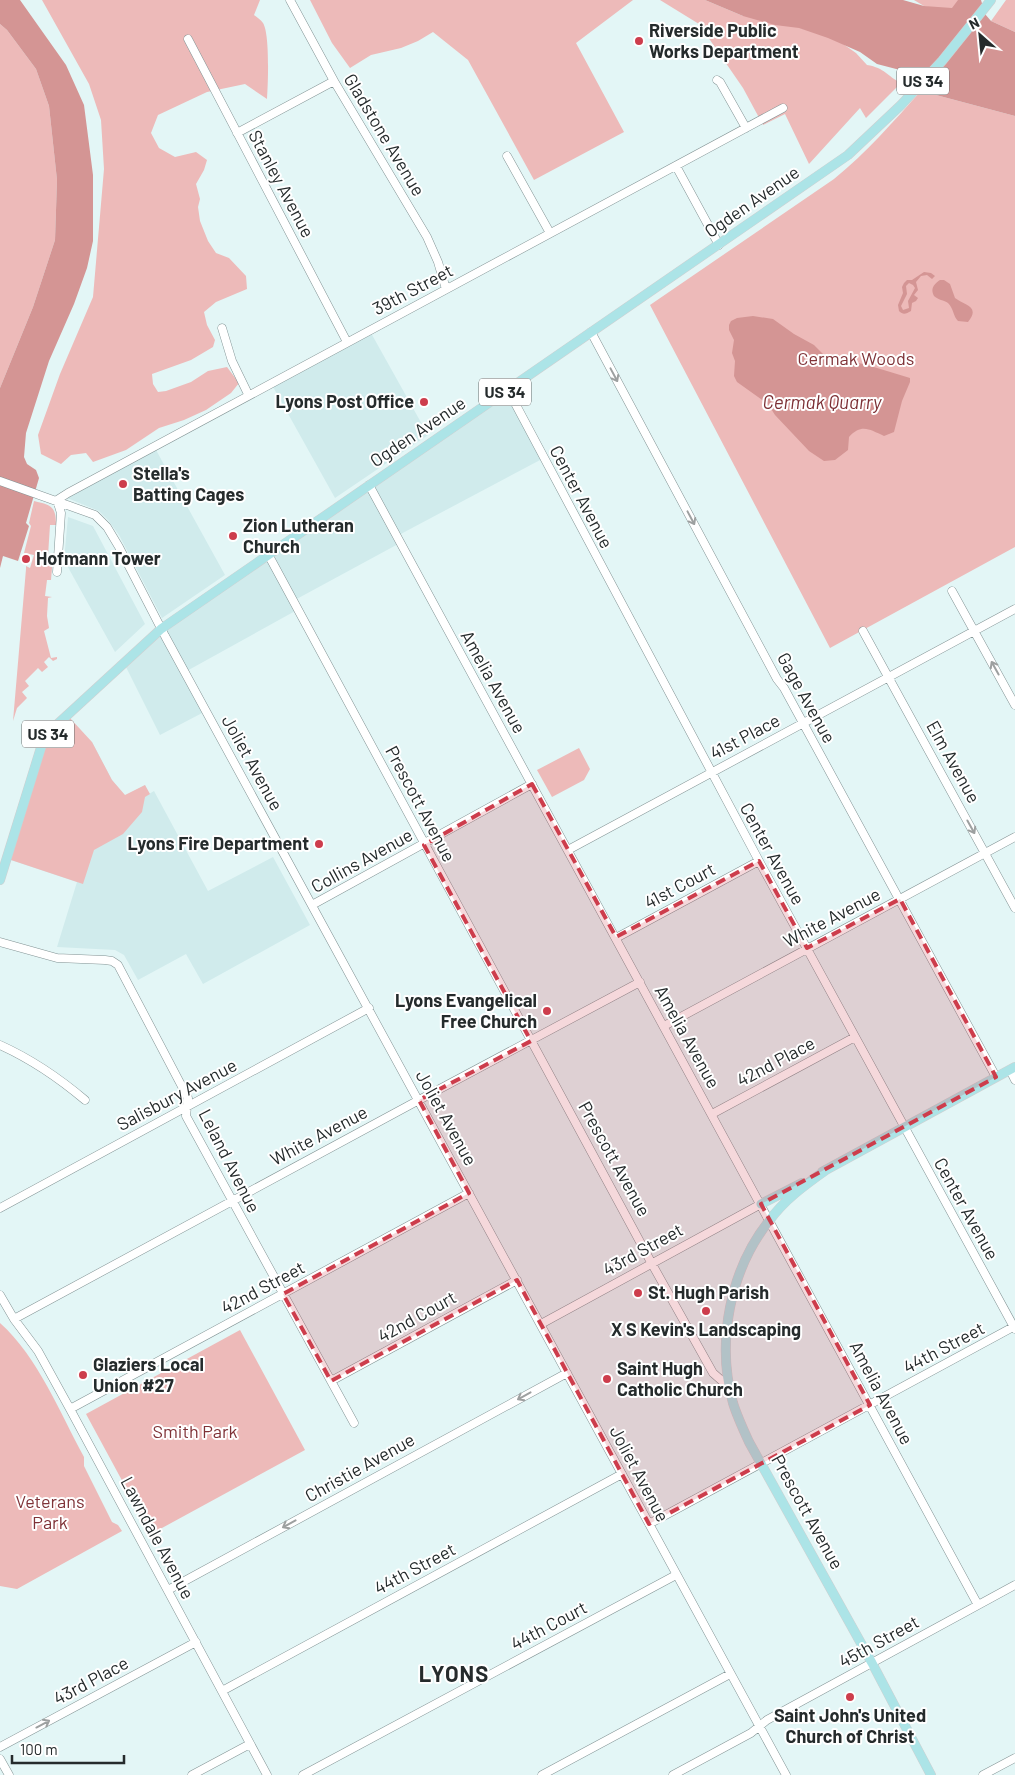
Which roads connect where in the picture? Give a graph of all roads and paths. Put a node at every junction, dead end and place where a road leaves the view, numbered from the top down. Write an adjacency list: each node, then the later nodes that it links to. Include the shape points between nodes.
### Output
1 (290, 0): 5 (street, Gladstone Avenue)
2 (991, 0): 12 (main road, Ogden Avenue / US 34, via 942,61 848,155)
3 (188, 39): 8 (street, Stanley Avenue)
4 (717, 80): 7 (street)
5 (334, 81): 8 (street); 13 (street, Gladstone Avenue, via 427,237)
6 (783, 108): 7 (street, 39th Street)
7 (746, 128): 10 (street, 39th Street)
8 (237, 133): 16 (street, Stanley Avenue)
9 (507, 156): 11 (street)
10 (676, 166): 11 (street, 39th Street); 12 (street)
11 (550, 233): 13 (street, 39th Street)
12 (719, 245): 15 (main road, Ogden Avenue / US 34)
13 (446, 289): 16 (street, 39th Street)
14 (222, 328): 18 (street, via 232,361)
15 (592, 332): 17 (main road, Ogden Avenue / US 34); 31 (street, Gage Avenue, one-way to 31)
16 (347, 342): 18 (street, 39th Street)
17 (508, 390): 20 (main road, Ogden Avenue / US 34); 32 (street, Center Avenue)
18 (248, 394): 21 (street, 39th Street)
19 (0, 481): 21 (street, Joliet Avenue)
20 (369, 485): 22 (main road, Ogden Avenue / US 34); 33 (street, Amelia Avenue)
21 (57, 500): 23 (street, via 61,513); 26 (street, Joliet Avenue, via 95,515 107,527)
22 (268, 556): 26 (main road, Ogden Avenue / US 34); 35 (street, Prescott Avenue)
23 (57, 572)
24 (952, 591): 28 (street)
25 (1015, 610): 28 (street, 41st Place)
26 (162, 629): 39 (main road, Ogden Avenue / US 34, via 43,741); 41 (street, Joliet Avenue)
27 (863, 631): 29 (street, Elm Avenue)
28 (974, 632): 29 (street, 41st Place); 30 (street, one-way to 28)
29 (889, 677): 31 (street, 41st Place); 37 (street, Elm Avenue, one-way to 37)
30 (1015, 705)
31 (803, 723): 32 (street, 41st Place); 40 (street, Gage Avenue)
32 (711, 773): 36 (street, 41st Place); 38 (street, Center Avenue)
33 (532, 784): 35 (street, Collins Avenue); 36 (street, Amelia Avenue)
34 (1015, 837): 37 (street, White Avenue)
35 (424, 844): 41 (street, Collins Avenue); 50 (street, Prescott Avenue)
36 (568, 850): 43 (street, Amelia Avenue)
37 (985, 853): 40 (street, White Avenue); 42 (street, Elm Avenue)
38 (758, 861): 43 (street, 41st Court); 45 (street, Center Avenue)
39 (0, 880)
40 (900, 899): 45 (street, White Avenue); 53 (street, Gage Avenue)
41 (312, 906): 47 (street, Joliet Avenue)
42 (1015, 908)
43 (616, 938): 46 (street, Amelia Avenue)
44 (0, 942): 57 (street, Leland Avenue, via 57,958 104,960 118,965 188,1098)
45 (807, 948): 48 (street, White Avenue); 49 (street, Center Avenue)
46 (640, 982): 48 (street, Amelia Avenue); 50 (street, White Avenue)
47 (369, 1008): 56 (street, Joliet Avenue); 57 (street, Salisbury Avenue)
48 (664, 1026): 58 (street, Amelia Avenue)
49 (855, 1037): 58 (street, 42nd Place); 59 (street, Center Avenue)
50 (531, 1041): 56 (street, White Avenue); 66 (street, Prescott Avenue)
51 (0, 1045): 55 (street, via 37,1064)
52 (1012, 1068): 53 (main road); 54 (street)
53 (996, 1077): 59 (main road)
54 (1015, 1080)
55 (85, 1100)
56 (419, 1100): 61 (street, Joliet Avenue); 62 (street, White Avenue)
57 (187, 1107): 62 (street, Leland Avenue, via 186,1116); 64 (street, Salisbury Avenue)
58 (712, 1114): 63 (street, Amelia Avenue)
59 (904, 1127): 60 (main road); 73 (street, Center Avenue)
60 (826, 1170): 63 (main road); 65 (main road, via 796,1191)
61 (469, 1193): 67 (street, Joliet Avenue); 69 (street, 42nd Street)
62 (232, 1201): 69 (street, Leland Avenue); 71 (street, White Avenue)
63 (761, 1204): 65 (street, Amelia Avenue); 66 (street, 43rd Street)
64 (0, 1208)
65 (770, 1220): 76 (main road, via 741,1270 730,1305 726,1339); 77 (street, Amelia Avenue)
66 (652, 1264): 72 (street, 43rd Street); 76 (street, Prescott Avenue, via 713,1373)
67 (517, 1280): 72 (street, Joliet Avenue); 75 (street, 42nd Court)
68 (0, 1294): 71 (street, Lawndale Avenue)
69 (283, 1294): 75 (street, Leland Avenue); 78 (street, 42nd Street)
70 (0, 1307): 71 (street, Lawndale Avenue)
71 (14, 1319): 78 (street, Lawndale Avenue, via 38,1351)
72 (541, 1324): 74 (street, Joliet Avenue)
73 (1015, 1327): 77 (street, 44th Street)
74 (567, 1373): 81 (street, Joliet Avenue); 85 (street, Christie Avenue, one-way to 85)
75 (331, 1381): 79 (street, Leland Avenue)
76 (729, 1386): 80 (main road, Prescott Avenue, via 739,1421)
77 (870, 1405): 80 (street, 44th Street); 86 (street, Amelia Avenue)
78 (70, 1408): 85 (street, Lawndale Avenue)
79 (354, 1423)
80 (761, 1464): 82 (street, 44th Street); 88 (main road, Prescott Avenue)
81 (622, 1474): 82 (street, Joliet Avenue); 90 (street, 44th Street)
82 (649, 1524): 83 (street, Joliet Avenue)
83 (676, 1575): 89 (street, Joliet Avenue); 99 (street, 44th Court)
84 (1015, 1585): 86 (street, 45th Street)
85 (168, 1590): 87 (street, Lawndale Avenue)
86 (978, 1605): 88 (street, 45th Street)
87 (196, 1642): 90 (street, Lawndale Avenue); 93 (street, 43rd Place, one-way to 87)
88 (872, 1663): 91 (street, 45th Street); 103 (main road, Prescott Avenue)
89 (730, 1674): 91 (street, Joliet Avenue); 100 (street)
90 (222, 1691): 92 (street, Lawndale Avenue)
91 (759, 1726): 101 (street, 45th Street); 102 (street, Joliet Avenue)
92 (250, 1744): 97 (street); 98 (street, Lawndale Avenue)
93 (0, 1747)
94 (1015, 1758): 104 (street)
95 (0, 1759): 96 (street)
96 (9, 1775)
97 (192, 1775)
98 (267, 1775)
99 (303, 1775)
100 (542, 1775)
101 (673, 1775)
102 (786, 1775)
103 (931, 1775)
104 (982, 1775)

